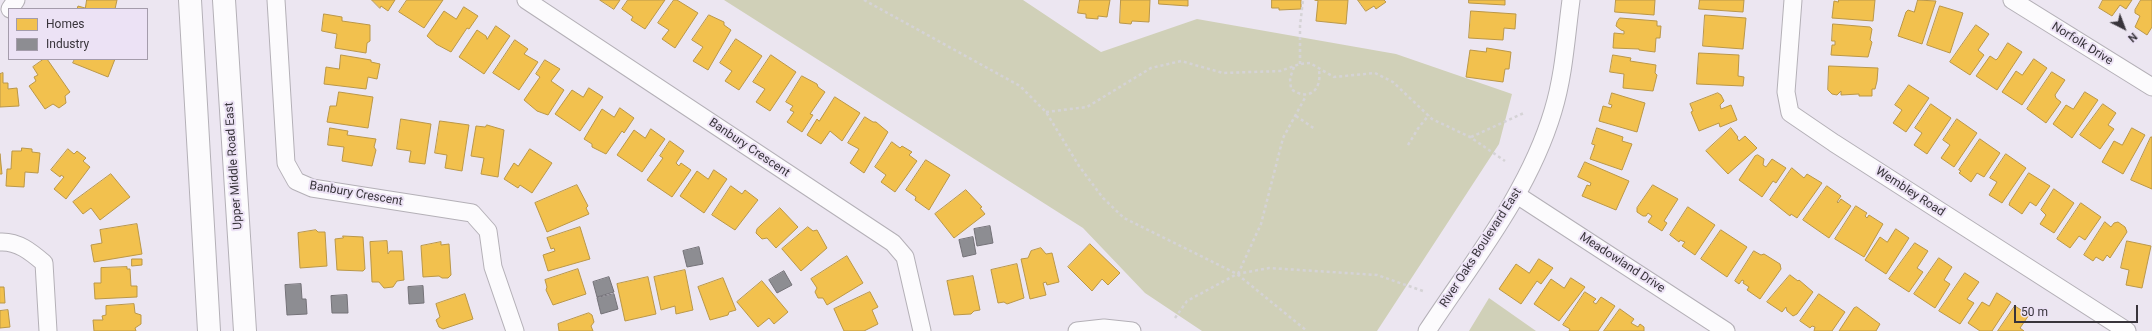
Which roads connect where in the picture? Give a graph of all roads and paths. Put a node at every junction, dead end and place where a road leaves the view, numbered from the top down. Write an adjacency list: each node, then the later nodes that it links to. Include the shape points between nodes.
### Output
1 (16, 0): 11 (street)
2 (190, 0): 31 (main road)
3 (224, 0): 32 (main road, Upper Middle Road East)
4 (276, 0): 33 (street, Banbury Crescent, via 286,163 296,181 312,188 472,213 488,231 492,267)
5 (526, 0): 34 (street, Banbury Crescent, via 893,243 905,257)
6 (864, 0): 17 (path, via 1020,86)
7 (1303, 0): 12 (path)
8 (1571, 0): 25 (street, River Oaks Boulevard East, via 1562,71 1553,111 1542,143)
9 (1792, 0): 40 (street, Wembley Road, via 1786,92 1790,113)
10 (2012, 0): 15 (street, Norfolk Drive)
11 (10, 8)
12 (1300, 64): 13 (path); 14 (path, via 1310,63)
13 (1294, 66): 16 (path, via 1290,78 1291,89); 17 (path, via 1280,71 1223,73 1180,61 1151,68 1087,107)
14 (1319, 70): 16 (path, via 1320,80 1316,88); 19 (path, via 1334,77 1375,74 1393,82)
15 (2152, 87)
16 (1306, 96): 20 (path)
17 (1046, 112): 27 (path, via 1079,166 1103,198 1124,218)
18 (1524, 113): 22 (path)
19 (1428, 115): 22 (path); 23 (path)
20 (1296, 116): 21 (path); 27 (path, via 1283,138 1261,224)
21 (1315, 129)
22 (1470, 137): 24 (path)
23 (1408, 145)
24 (1505, 161)
25 (1517, 195): 38 (street, River Oaks Boulevard East); 39 (street, Meadowland Drive)
26 (0, 242): 30 (street, via 8,242 26,249 44,263)
27 (1237, 274): 28 (path, via 1269,268 1377,276); 29 (path, via 1187,301); 37 (path)
28 (1423, 291)
29 (1176, 318)
30 (48, 331)
31 (209, 331)
32 (245, 331)
33 (515, 331)
34 (922, 331)
35 (1077, 331): 36 (street, via 1104,328)
36 (1132, 331)
37 (1307, 331)
38 (1427, 331)
39 (1726, 331)
40 (2127, 331)

